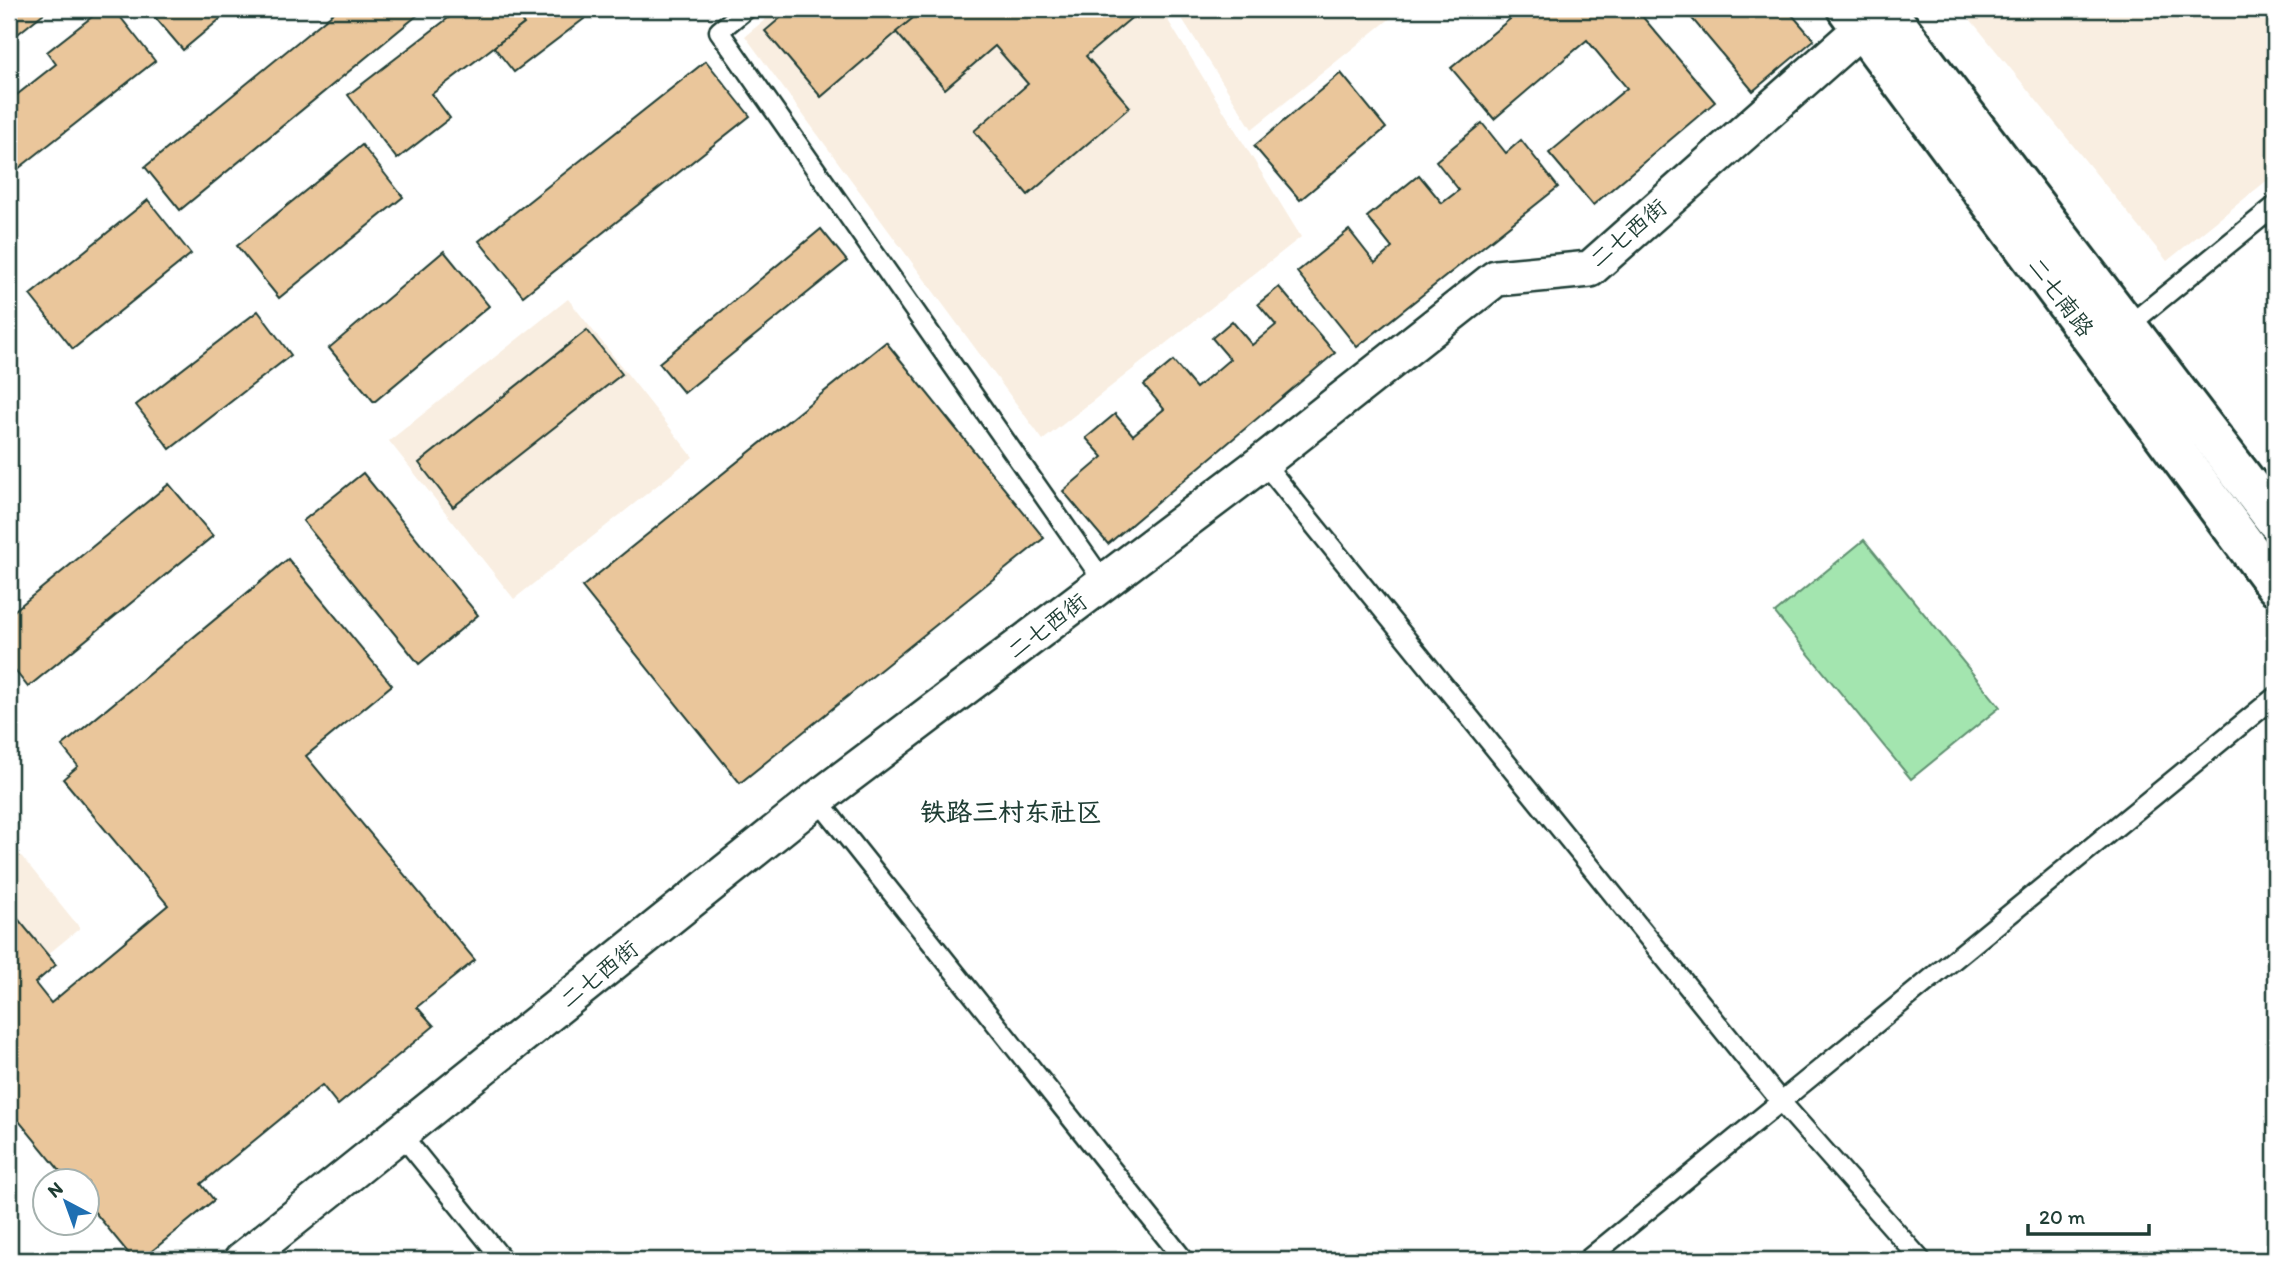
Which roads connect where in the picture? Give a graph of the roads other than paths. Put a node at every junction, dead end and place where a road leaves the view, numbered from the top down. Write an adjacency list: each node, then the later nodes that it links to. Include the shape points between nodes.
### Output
1 (746, 9): 7 (lane, via 719,31)
2 (1865, 15): 4 (main road, 二七南路); 5 (street, 二七西街, via 1590,269 1496,278); 8 (main road, 二七南路)
3 (2275, 206): 4 (lane)
4 (2128, 326): 6 (main road, 二七南路)
5 (1263, 462): 7 (street, 二七西街); 11 (lane)
6 (2275, 520)
7 (1104, 582): 10 (street, 二七西街)
8 (2275, 586)
9 (2275, 697): 11 (lane)
10 (817, 800): 12 (street, 二七西街); 15 (lane)
11 (1782, 1103): 16 (lane); 17 (lane)
12 (400, 1133): 13 (street, 二七西街); 14 (lane)
13 (242, 1260)
14 (503, 1260)
15 (1184, 1260)
16 (1587, 1260)
17 (1921, 1260)

